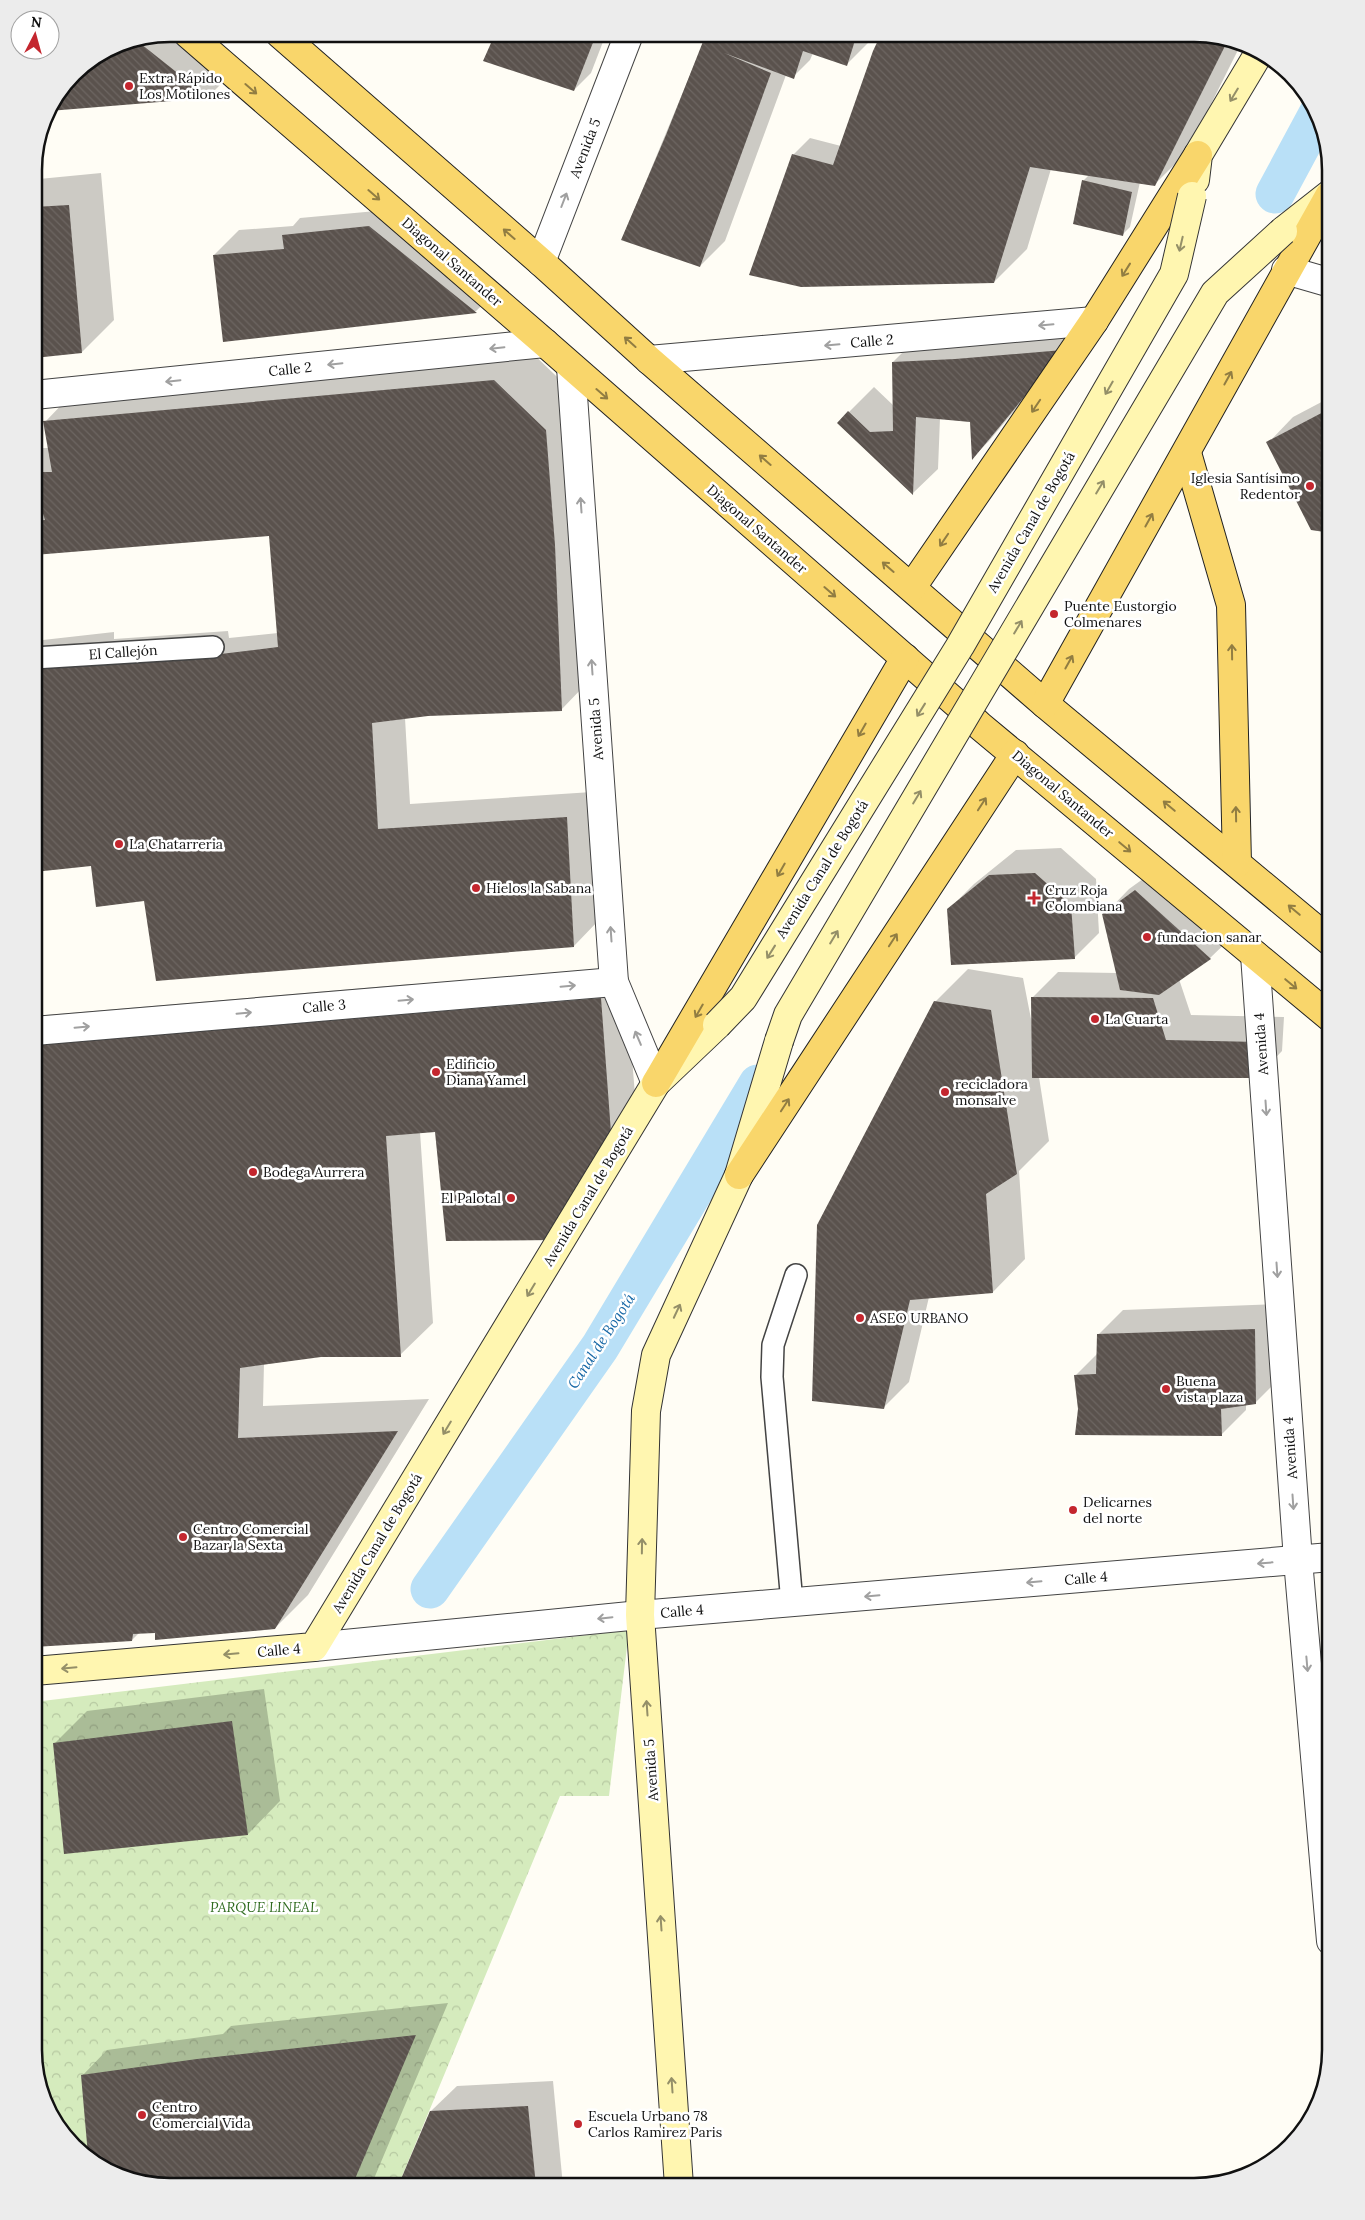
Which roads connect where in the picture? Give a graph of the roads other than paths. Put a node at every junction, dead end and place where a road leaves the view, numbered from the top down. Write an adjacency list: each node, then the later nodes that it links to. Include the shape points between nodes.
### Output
1 (198, 43): 12 (main road, Diagonal Santander, one-way to 12)
2 (290, 43): 8 (main road, one-way to 2)
3 (625, 43): 8 (street, Avenida 5, one-way to 3)
4 (1256, 59): 5 (main road, Avenida Canal de Bogotá, one-way to 5)
5 (1198, 155): 11 (main road, one-way to 11); 29 (main road, Avenida Canal de Bogotá, one-way to 29, bridge, via 1174,274 960,646 743,998)
6 (1322, 200): 30 (main road, one-way to 6, bridge, via 788,1016 1215,293)
7 (1322, 208): 9 (main road)
8 (540, 262): 13 (main road, one-way to 8)
9 (1286, 270): 10 (street); 16 (main road, one-way to 9)
10 (1322, 280)
11 (1094, 321): 13 (street, Calle 2, one-way to 13); 17 (main road, one-way to 17)
12 (545, 343): 14 (main road, Diagonal Santander); 15 (street, Calle 2, one-way to 15)
13 (649, 360): 17 (main road, one-way to 13)
14 (571, 367): 20 (main road, Diagonal Santander, one-way to 20); 26 (street, Avenida 5, one-way to 14)
15 (43, 394)
16 (1187, 453): 21 (main road, one-way to 16); 23 (main road, one-way to 16, via 1231,605)
17 (912, 587): 21 (main road)
18 (213, 647): 19 (lane, El Callejón)
19 (43, 657)
20 (905, 658): 22 (main road, Diagonal Santander); 29 (main road, one-way to 29)
21 (1045, 704): 23 (main road, one-way to 21)
22 (1015, 754): 25 (main road, Diagonal Santander, one-way to 25); 30 (main road, one-way to 22)
23 (1237, 863): 24 (main road, one-way to 23)
24 (1322, 930)
25 (1255, 955): 27 (main road, Diagonal Santander, one-way to 27); 33 (street, Avenida 4, one-way to 33)
26 (614, 982): 28 (street, Calle 3, one-way to 26); 29 (street, Avenida 5, one-way to 26)
27 (1322, 1011)
28 (43, 1030)
29 (656, 1083): 36 (main road, Avenida Canal de Bogotá, one-way to 36)
30 (740, 1175): 35 (main road, Avenida 5, one-way to 30, via 646,1410 656,1355)
31 (796, 1275): 34 (lane, via 773,1345 772,1377)
32 (1322, 1558): 33 (street, Calle 4)
33 (1298, 1560): 34 (street, Calle 4, one-way to 34); 38 (street, Avenida 4, one-way to 38)
34 (792, 1603): 35 (street, Calle 4)
35 (640, 1615): 36 (street, Calle 4, one-way to 36); 39 (main road, Avenida 5, one-way to 35)
36 (314, 1646): 37 (main road, Calle 4, one-way to 37)
37 (42, 1670)
38 (1322, 1837)
39 (678, 2178)

